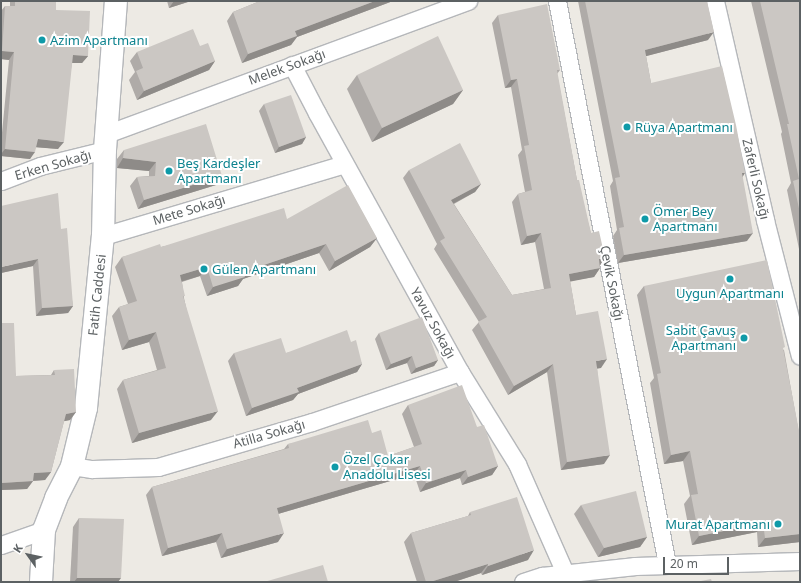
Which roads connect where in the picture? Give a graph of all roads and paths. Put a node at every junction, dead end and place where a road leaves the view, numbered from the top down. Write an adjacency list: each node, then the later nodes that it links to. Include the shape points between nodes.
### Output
1 (116, 1): 6 (main road, Fatih Caddesi)
2 (468, 1): 5 (street, Melek Sokağı)
3 (557, 1): 16 (street, Çevik Sokağı)
4 (715, 1): 10 (street, Zaferli Sokağı, via 765,220)
5 (292, 65): 6 (street, Melek Sokağı); 7 (street, Yavuz Sokağı)
6 (105, 142): 8 (street, Erken Sokağı); 9 (main road, Fatih Caddesi)
7 (344, 164): 9 (street, Mete Sokağı); 11 (street, Yavuz Sokağı)
8 (1, 181)
9 (103, 236): 12 (main road, Fatih Caddesi, via 86,408)
10 (800, 356)
11 (460, 372): 12 (street, Atilla Sokağı, via 312,422 158,467 92,469); 17 (street, Yavuz Sokağı, via 517,464)
12 (72, 466): 13 (main road, Fatih Caddesi)
13 (44, 530): 14 (street); 18 (main road, Fatih Caddesi)
14 (1, 545)
15 (800, 561): 16 (street)
16 (667, 564): 17 (street)
17 (568, 578): 19 (street, via 542,576)
18 (41, 582)
19 (523, 582)

